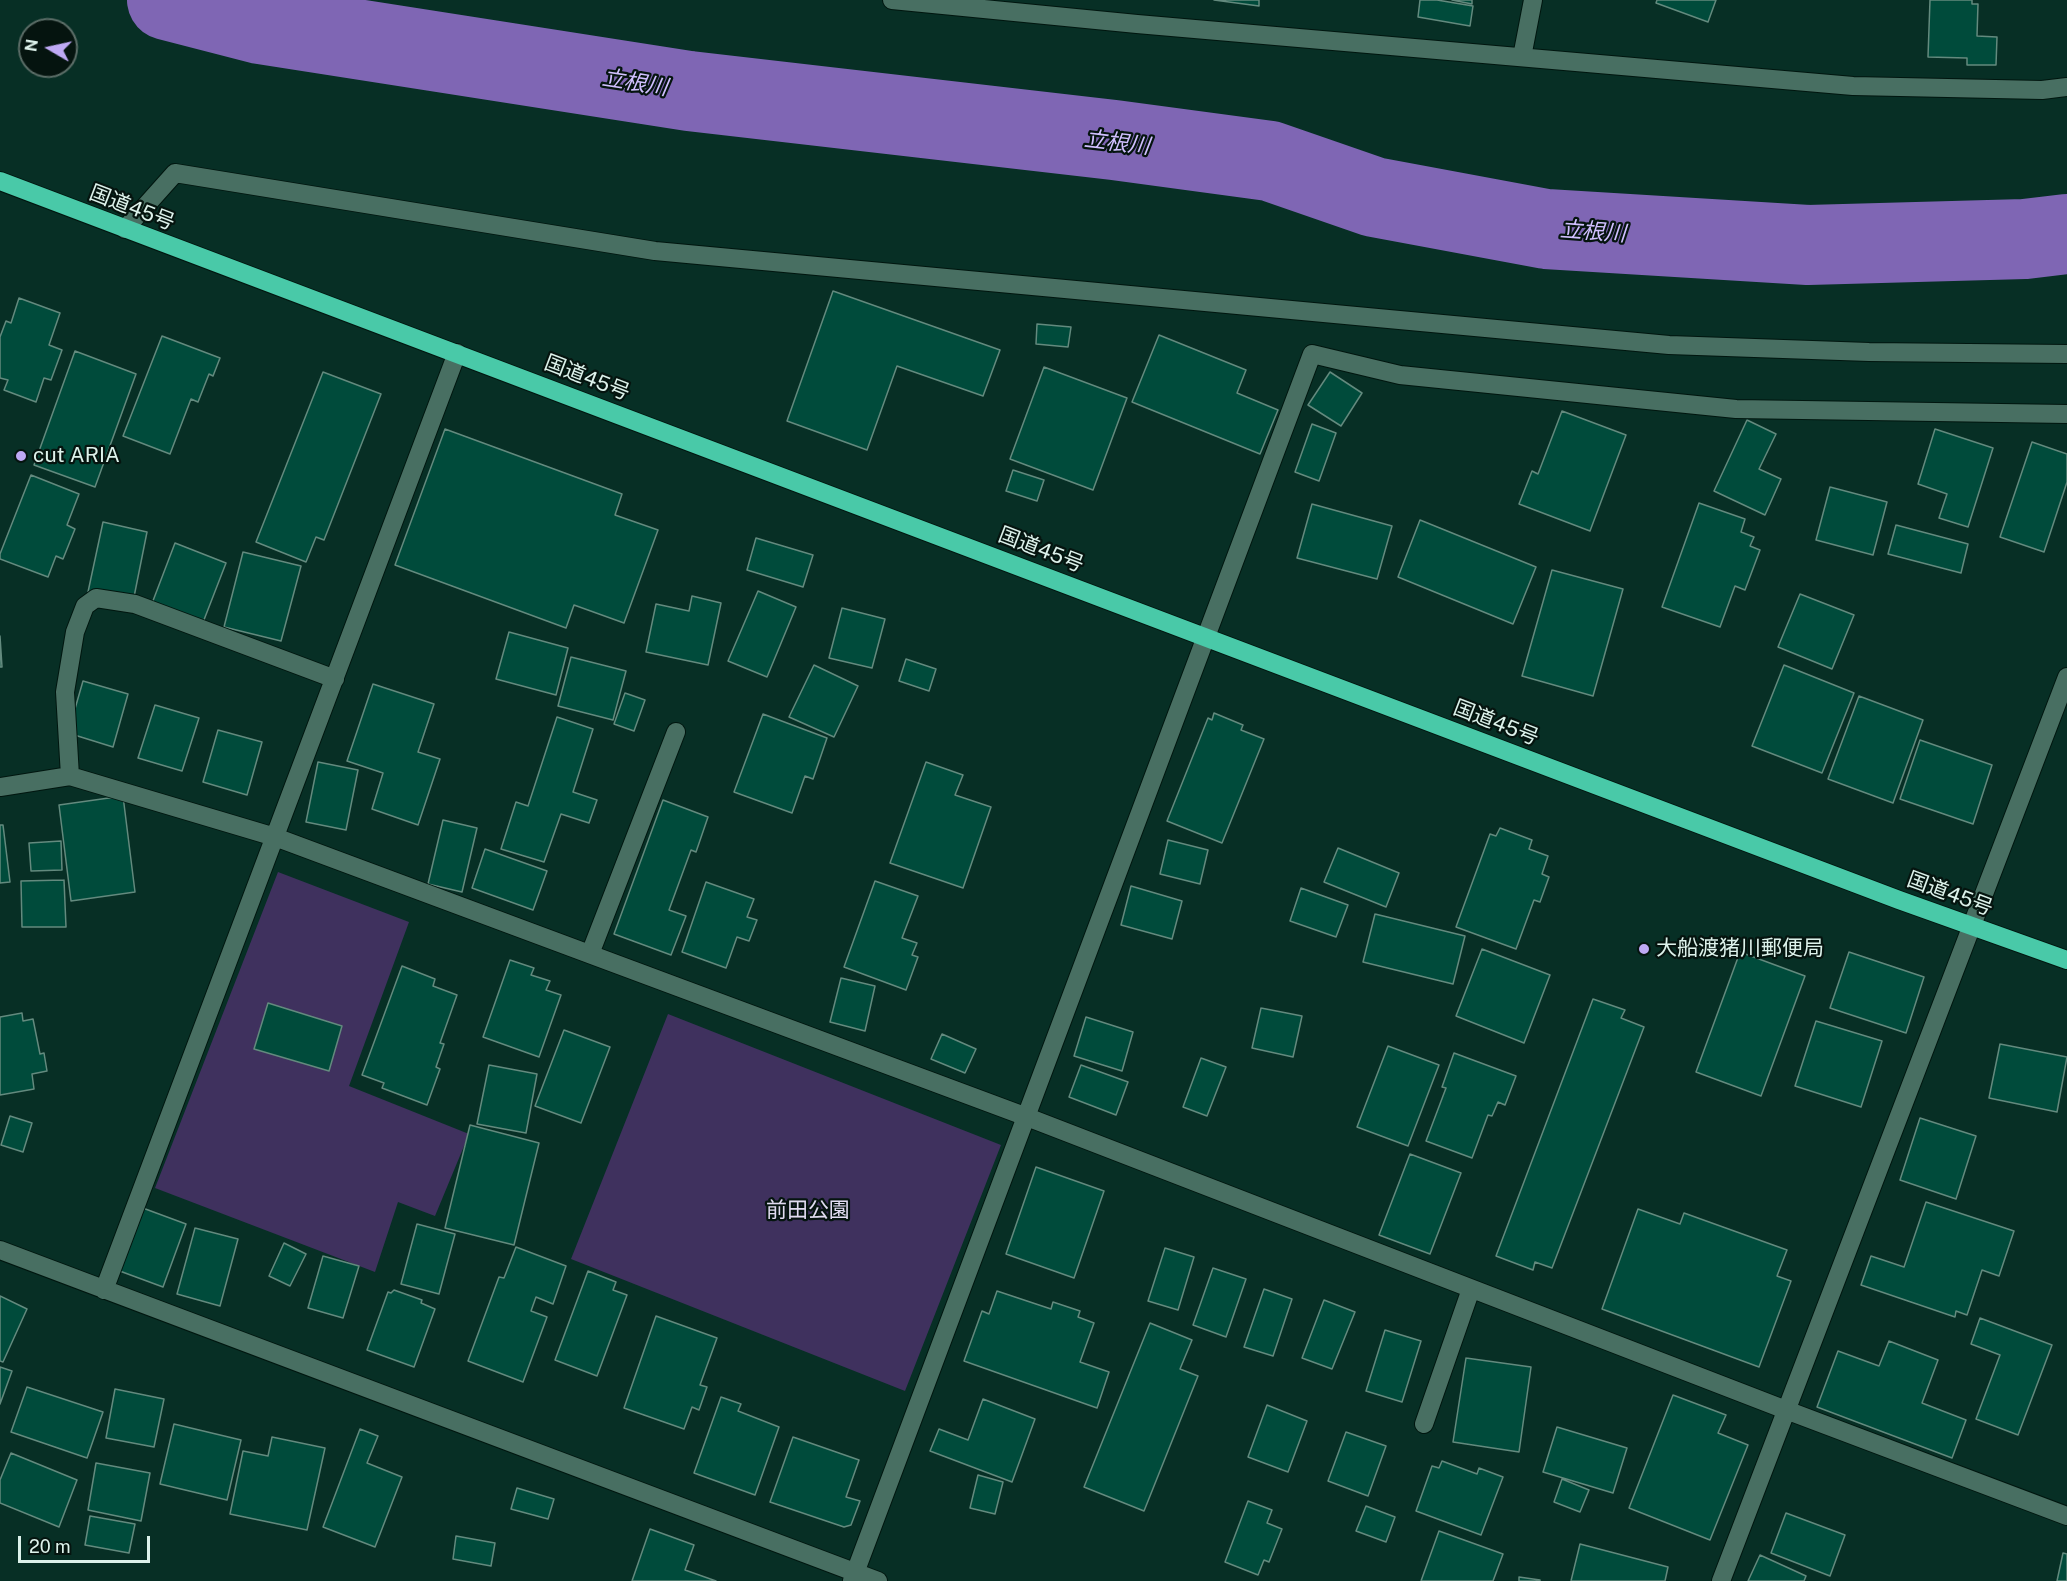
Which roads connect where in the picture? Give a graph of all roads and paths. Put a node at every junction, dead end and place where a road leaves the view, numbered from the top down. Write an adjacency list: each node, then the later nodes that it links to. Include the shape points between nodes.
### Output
1 (892, 0): 3 (street)
2 (1533, 0): 3 (street)
3 (1522, 57): 4 (street, via 1852,86 2042,90)
4 (2067, 87)
5 (0, 181): 6 (highway, 国道45号)
6 (125, 229): 7 (highway, 国道45号); 8 (street, via 175,172 655,251 1670,345)
7 (457, 354): 10 (highway, 国道45号); 12 (street)
8 (2067, 354)
9 (2067, 414): 10 (street, via 1736,409 1400,375 1312,354)
10 (1207, 637): 17 (highway, 国道45号); 20 (street)
11 (2067, 677): 17 (street)
12 (335, 679): 14 (street, via 135,604 96,598 85,606 75,632 65,692); 16 (street)
13 (676, 732): 18 (street)
14 (70, 776): 15 (street); 16 (street)
15 (0, 787)
16 (276, 837): 18 (street); 23 (street)
17 (1971, 926): 19 (highway, 国道45号); 24 (street)
18 (590, 954): 20 (street)
19 (2067, 960)
20 (1027, 1117): 22 (street); 27 (street)
21 (0, 1250): 23 (street)
22 (1471, 1288): 24 (street); 25 (street)
23 (105, 1290): 27 (street)
24 (1786, 1410): 26 (street); 29 (street)
25 (1425, 1424)
26 (2067, 1516)
27 (854, 1577): 28 (street)
28 (878, 1581)
29 (1721, 1581)

